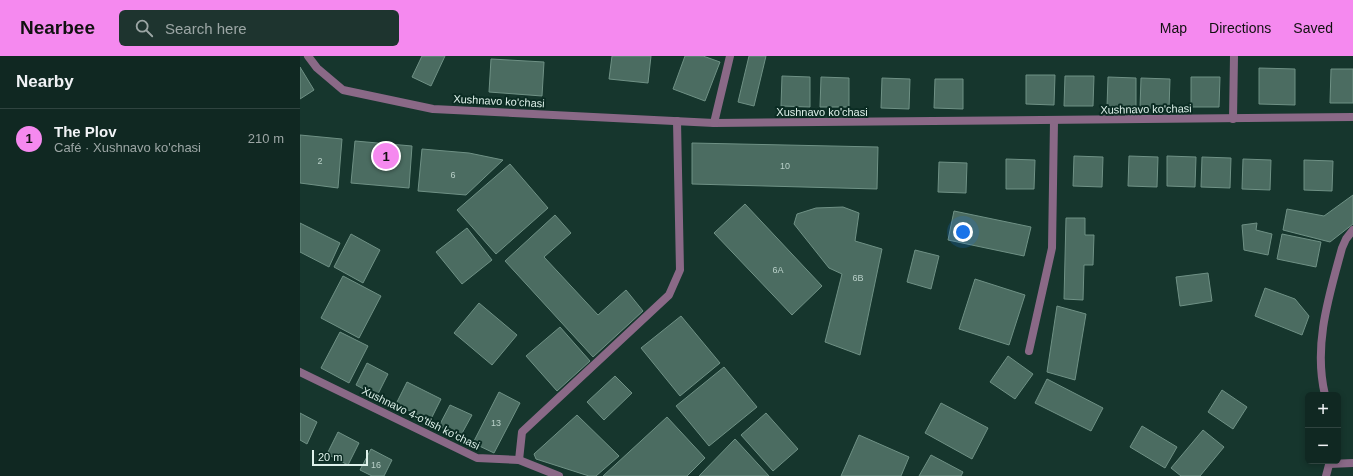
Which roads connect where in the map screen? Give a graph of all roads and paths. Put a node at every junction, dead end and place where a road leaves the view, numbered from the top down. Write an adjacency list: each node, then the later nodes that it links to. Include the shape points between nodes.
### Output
1 (308, 56): 6 (street, Xushnavo ko'chasi, via 317,68 343,90 433,109)
2 (730, 56): 8 (street)
3 (1234, 56): 5 (street)
4 (1353, 117): 5 (street, Xushnavo ko'chasi)
5 (1233, 119): 7 (street, Xushnavo ko'chasi)
6 (677, 121): 8 (street, Xushnavo ko'chasi); 13 (street, via 680,270 669,295 522,432)
7 (1054, 121): 8 (street, Xushnavo ko'chasi); 10 (street, via 1052,248)
8 (714, 123)
9 (1353, 230): 12 (street, via 1342,248 1325,317 1320,368)
10 (1029, 351)
11 (300, 372): 13 (street, Xushnavo 4-o'tish ko'chasi, via 477,458)
12 (1324, 392)
13 (519, 460): 17 (street, Xushnavo 4-o'tish ko'chasi)
14 (1341, 463): 15 (street)
15 (1353, 463)
16 (1329, 464): 18 (street)
17 (559, 476)
18 (1326, 476)

